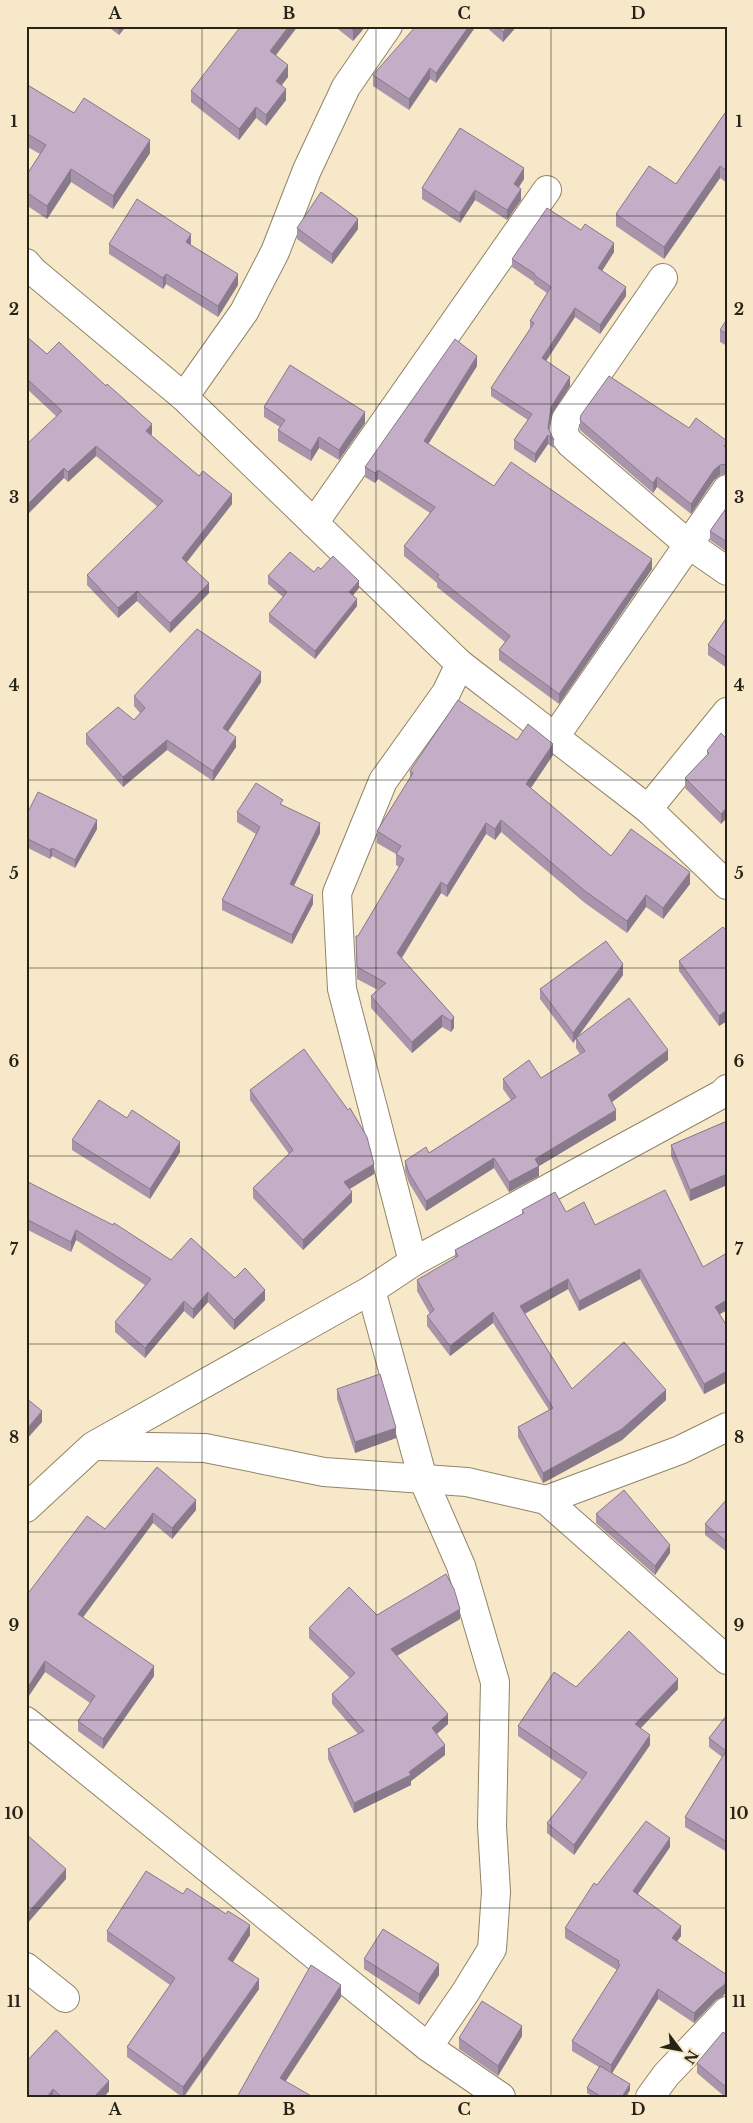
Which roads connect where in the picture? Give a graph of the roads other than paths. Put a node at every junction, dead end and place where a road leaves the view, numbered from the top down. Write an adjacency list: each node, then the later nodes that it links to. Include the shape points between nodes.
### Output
1 (388, 26): 5 (street, via 346,87 307,170 275,252 244,312)
2 (547, 190): 7 (street)
3 (26, 263): 5 (street)
4 (663, 278): 8 (street, via 566,419 563,434)
5 (184, 397): 7 (street)
6 (727, 489): 8 (street)
7 (314, 523): 10 (street)
8 (688, 544): 9 (street); 12 (street)
9 (727, 571)
10 (460, 664): 12 (street); 16 (street, via 446,693 383,781 337,893 342,989)
11 (727, 712): 13 (street)
12 (554, 738): 13 (street)
13 (648, 808): 14 (street)
14 (727, 885)
15 (727, 1089): 16 (street)
16 (413, 1262): 17 (street)
17 (371, 1290): 19 (street); 20 (street)
18 (727, 1427): 21 (street, via 680,1450)
19 (94, 1446): 20 (street, via 205,1448 324,1472); 22 (street)
20 (423, 1479): 21 (street, via 467,1482); 28 (street, via 461,1566 496,1682 492,1826 496,1892 492,1949)
21 (546, 1500): 23 (street)
22 (26, 1508)
23 (727, 1660)
24 (26, 1721): 28 (street)
25 (26, 1967): 26 (street)
26 (66, 1998)
27 (727, 2011): 30 (street, via 666,2075)
28 (428, 2047): 29 (street)
29 (501, 2097)
30 (650, 2097)

